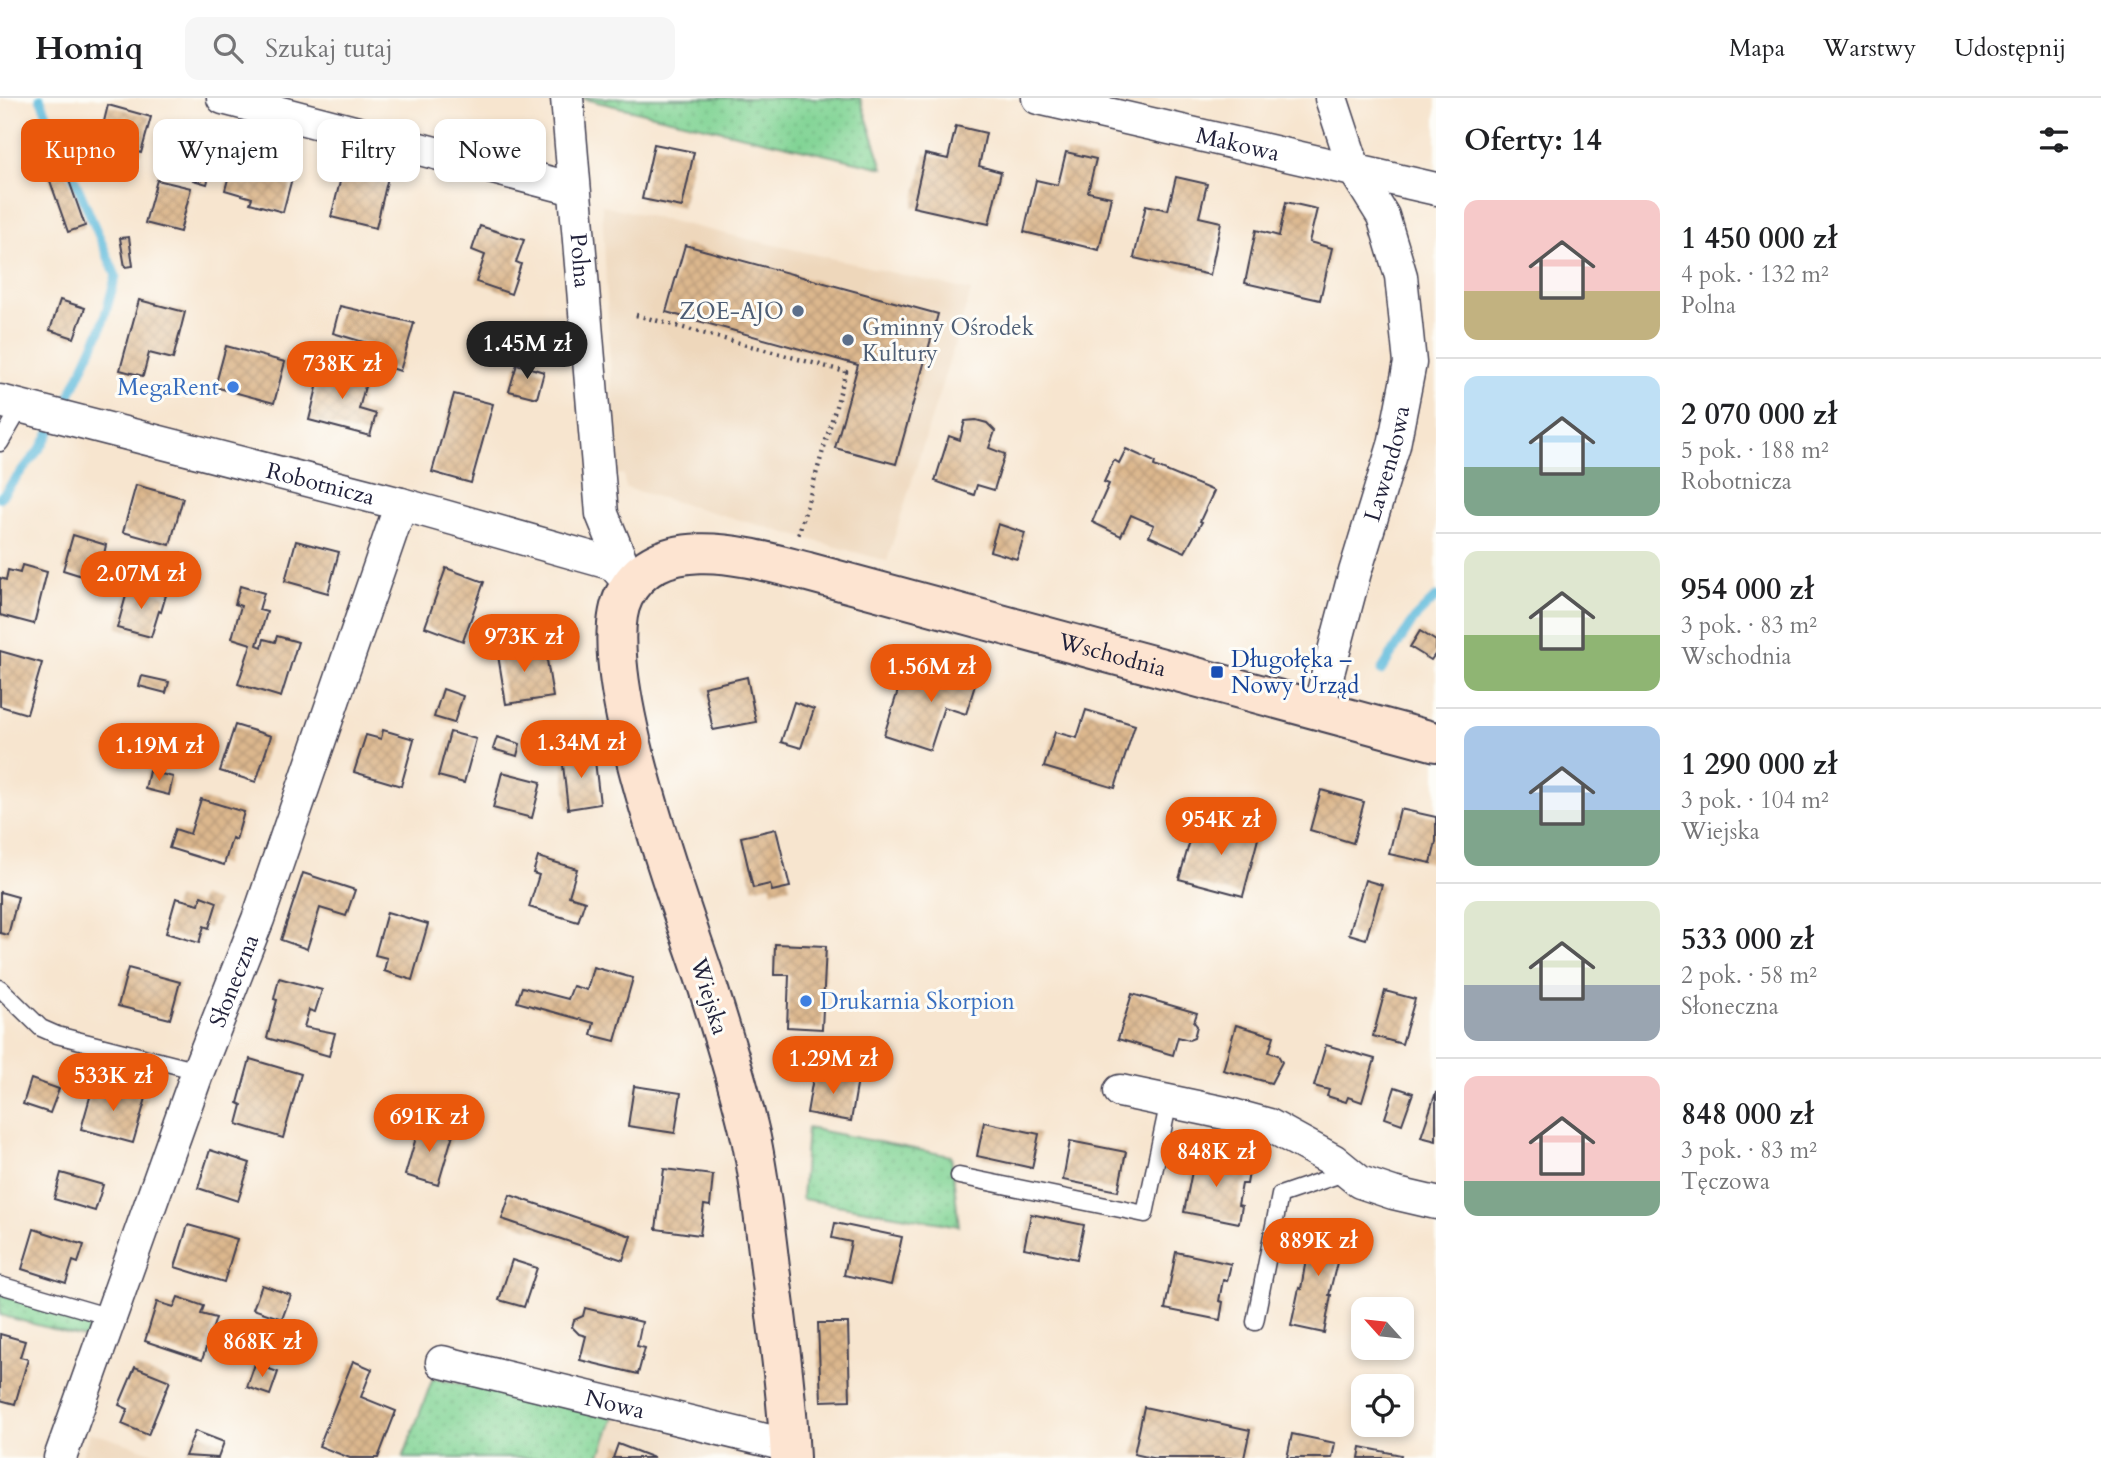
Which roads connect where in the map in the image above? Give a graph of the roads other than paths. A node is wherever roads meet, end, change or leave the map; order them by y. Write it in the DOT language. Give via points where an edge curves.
graph roads {
  1 [pos="223,98"];
  2 [pos="567,98"];
  3 [pos="1038,98"];
  4 [pos="1331,98"];
  5 [pos="1355,171"];
  6 [pos="574,189"];
  7 [pos="1436,189"];
  8 [pos="19,407"];
  9 [pos="0,443"];
  10 [pos="401,503"];
  11 [pos="631,585"];
  12 [pos="1318,711"];
  13 [pos="1436,742"];
  14 [pos="0,988"];
  15 [pos="198,1071"];
  16 [pos="1120,1091"];
  17 [pos="1169,1101"];
  18 [pos="1348,1172"];
  19 [pos="959,1176"];
  20 [pos="1436,1203"];
  21 [pos="0,1285"];
  22 [pos="110,1317"];
  23 [pos="1255,1322"];
  24 [pos="442,1362"];
  25 [pos="790,1452"];
  26 [pos="60,1458"];
  1 -- 6 [label="street"];
  2 -- 6 [label="street, Polna"];
  3 -- 5 [label="street, Makowa"];
  4 -- 5 [label="street, Lawendowa"];
  5 -- 7 [label="street, Makowa"];
  5 -- 12 [label="street, Lawendowa" via="1383,216 1401,276 1410,363 1394,445"];
  6 -- 11 [label="street, Polna" via="602,514"];
  8 -- 9 [label="lane"];
  8 -- 10 [label="street, Robotnicza"];
  10 -- 11 [label="street, Robotnicza" via="613,564"];
  10 -- 15 [label="street, Słoneczna" via="258,919"];
  11 -- 12 [label="street, Wschodnia" via="671,558 699,553 736,556"];
  11 -- 25 [label="street, Wiejska" via="616,617 621,687 640,775 751,1138"];
  12 -- 13 [label="street, Wschodnia"];
  14 -- 15 [label="lane" via="41,1028"];
  15 -- 22 [label="street, Słoneczna"];
  16 -- 17 [label="street"];
  17 -- 18 [label="street" via="1269,1125"];
  17 -- 19 [label="lane" via="1145,1214"];
  18 -- 20 [label="street" via="1371,1186"];
  18 -- 23 [label="lane" via="1280,1195"];
  21 -- 22 [label="lane"];
  22 -- 26 [label="street, Słoneczna"];
  24 -- 25 [label="street, Nowa"];
}
